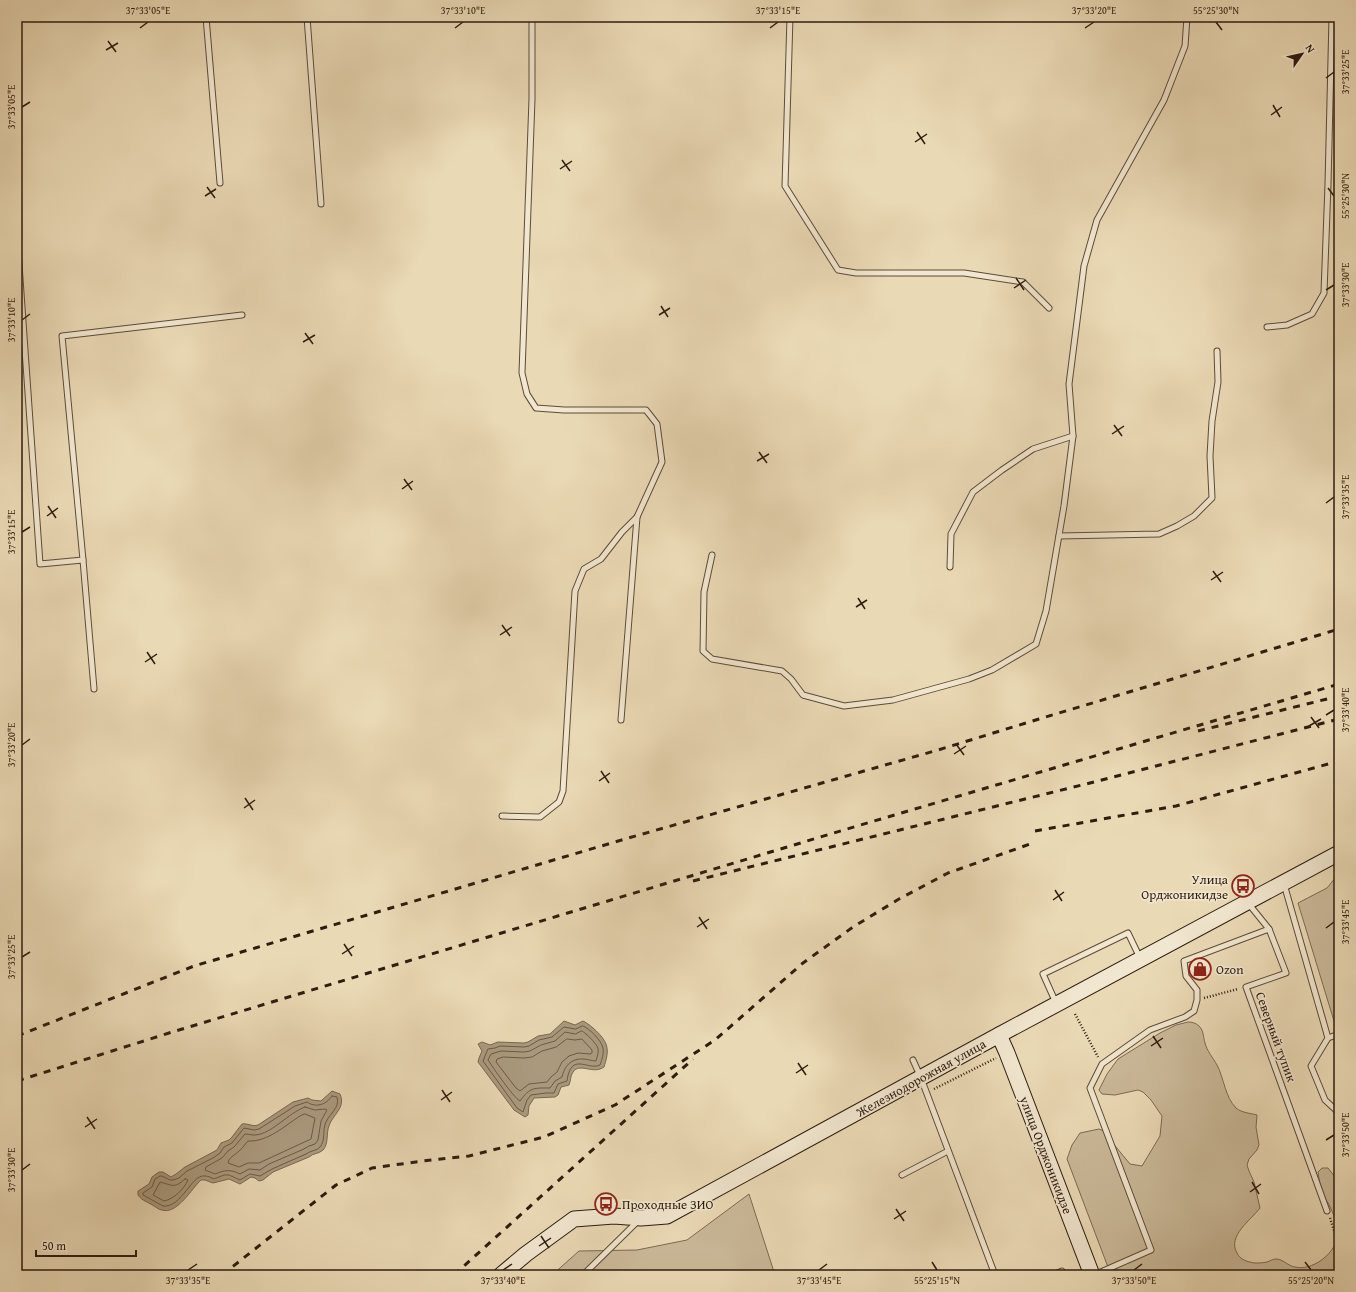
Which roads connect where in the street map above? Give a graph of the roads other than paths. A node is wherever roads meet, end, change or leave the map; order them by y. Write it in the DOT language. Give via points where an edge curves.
graph roads {
  1 [pos="206,17"];
  2 [pos="307,17"];
  3 [pos="532,17"];
  4 [pos="790,17"];
  5 [pos="1186,17"];
  6 [pos="1332,17"];
  7 [pos="220,183"];
  8 [pos="320,204"];
  9 [pos="17,236"];
  10 [pos="1049,308"];
  11 [pos="242,315"];
  12 [pos="1267,327"];
  13 [pos="1218,351"];
  14 [pos="1074,436"];
  15 [pos="637,517"];
  16 [pos="1059,536"];
  17 [pos="712,555"];
  18 [pos="83,560"];
  19 [pos="950,567"];
  20 [pos="94,689"];
  21 [pos="621,720"];
  22 [pos="502,816"];
  23 [pos="1339,854"];
  24 [pos="1283,883"];
  25 [pos="1247,902"];
  26 [pos="1269,929"];
  27 [pos="1141,959"];
  28 [pos="1057,1004"];
  29 [pos="1339,1034"];
  30 [pos="998,1035"];
  31 [pos="1328,1038"];
  32 [pos="913,1060"];
  33 [pos="921,1078"];
  34 [pos="1339,1112"];
  35 [pos="948,1151"];
  36 [pos="902,1174"];
  37 [pos="1327,1211"];
  38 [pos="641,1218"];
  39 [pos="501,1275"];
  40 [pos="583,1275"];
  41 [pos="995,1275"];
  42 [pos="1053,1275"];
  43 [pos="1064,1275"];
  44 [pos="1093,1275"];
  1 -- 7 [label="lane"];
  2 -- 8 [label="lane"];
  3 -- 15 [label="lane" via="532,99 522,374 527,394 536,408 646,410 657,424 662,462"];
  4 -- 10 [label="lane" via="786,186 838,270 856,273 964,273 1023,282"];
  5 -- 14 [label="lane" via="1185,46 1164,100 1097,220 1084,266 1069,384"];
  6 -- 12 [label="lane" via="1324,293 1312,314 1287,325"];
  9 -- 18 [label="lane" via="40,564"];
  11 -- 18 [label="lane" via="62,336"];
  13 -- 16 [label="lane" via="1218,382 1210,456 1212,498 1194,516 1159,534"];
  14 -- 16 [label="lane"];
  14 -- 19 [label="lane" via="1033,449 973,492 951,534"];
  15 -- 21 [label="lane"];
  15 -- 22 [label="lane" via="601,559 584,569 575,591 563,791 559,802 540,817"];
  16 -- 17 [label="lane" via="1046,611 1036,644 992,670 969,679 893,700 844,706 803,695 792,678 782,671 712,659 703,651 704,592"];
  18 -- 20 [label="lane"];
  23 -- 24 [label="street, Железнодорожная улица"];
  24 -- 25 [label="street, Железнодорожная улица"];
  24 -- 31 [label="lane"];
  25 -- 26 [label="lane, Северный тупик"];
  25 -- 27 [label="street, Железнодорожная улица"];
  26 -- 37 [label="lane, Северный тупик" via="1286,973 1246,987"];
  26 -- 44 [label="lane" via="1184,961 1186,976 1197,990 1194,1011 1150,1030 1102,1064 1090,1088 1151,1250"];
  27 -- 28 [label="street, Железнодорожная улица"];
  27 -- 28 [label="lane" via="1128,933 1043,974"];
  28 -- 30 [label="street, Железнодорожная улица"];
  29 -- 31 [label="lane"];
  30 -- 33 [label="street, Железнодорожная улица"];
  30 -- 44 [label="street, улица Орджоникидзе"];
  31 -- 34 [label="lane" via="1311,1066 1325,1100"];
  32 -- 33 [label="lane"];
  33 -- 35 [label="lane"];
  33 -- 38 [label="street, Железнодорожная улица" via="667,1216"];
  35 -- 36 [label="lane"];
  35 -- 41 [label="lane"];
  38 -- 39 [label="street, Железнодорожная улица" via="614,1216 574,1219"];
  38 -- 40 [label="lane"];
  42 -- 43 [label="lane" via="1062,1271"];
}
